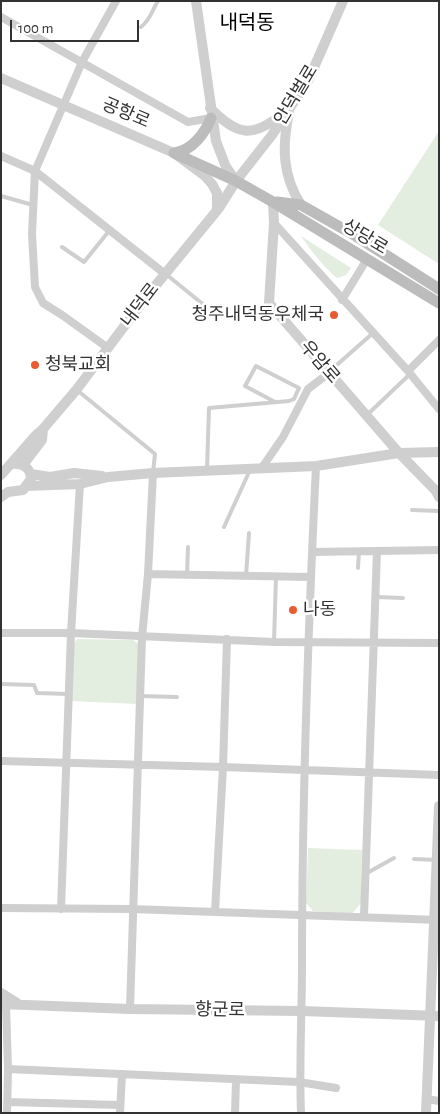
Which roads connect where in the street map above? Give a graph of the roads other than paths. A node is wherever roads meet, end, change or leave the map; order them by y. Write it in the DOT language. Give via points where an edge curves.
graph roads {
  1 [pos="116,1"];
  2 [pos="158,1"];
  3 [pos="196,1"];
  4 [pos="343,1"];
  5 [pos="1,17"];
  6 [pos="141,28"];
  7 [pos="82,62"];
  8 [pos="1,78"];
  9 [pos="64,105"];
  10 [pos="291,107"];
  11 [pos="211,113"];
  12 [pos="174,153"];
  13 [pos="1,156"];
  14 [pos="34,171"];
  15 [pos="236,181"];
  16 [pos="1,196"];
  17 [pos="273,202"];
  18 [pos="33,205"];
  19 [pos="301,206"];
  20 [pos="217,210"];
  21 [pos="274,223"];
  22 [pos="109,231"];
  23 [pos="62,247"];
  24 [pos="367,259"];
  25 [pos="165,274"];
  26 [pos="439,288"];
  27 [pos="342,300"];
  28 [pos="439,303"];
  29 [pos="215,314"];
  30 [pos="373,333"];
  31 [pos="439,340"];
  32 [pos="108,348"];
  33 [pos="409,372"];
  34 [pos="329,373"];
  35 [pos="76,389"];
  36 [pos="275,402"];
  37 [pos="439,409"];
  38 [pos="366,416"];
  39 [pos="439,452"];
  40 [pos="399,453"];
  41 [pos="18,464"];
  42 [pos="316,466"];
  43 [pos="207,469"];
  44 [pos="256,469"];
  45 [pos="153,473"];
  46 [pos="31,474"];
  47 [pos="1,475"];
  48 [pos="108,477"];
  49 [pos="80,484"];
  50 [pos="27,486"];
  51 [pos="439,496"];
  52 [pos="1,497"];
  53 [pos="412,510"];
  54 [pos="439,511"];
  55 [pos="224,527"];
  56 [pos="249,532"];
  57 [pos="188,548"];
  58 [pos="439,550"];
  59 [pos="377,551"];
  60 [pos="312,552"];
  61 [pos="359,552"];
  62 [pos="358,568"];
  63 [pos="148,574"];
  64 [pos="187,574"];
  65 [pos="246,576"];
  66 [pos="276,577"];
  67 [pos="310,577"];
  68 [pos="376,597"];
  69 [pos="403,598"];
  70 [pos="1,633"];
  71 [pos="71,633"];
  72 [pos="142,637"];
  73 [pos="227,639"];
  74 [pos="274,642"];
  75 [pos="307,642"];
  76 [pos="374,643"];
  77 [pos="439,643"];
  78 [pos="1,684"];
  79 [pos="68,694"];
  80 [pos="139,696"];
  81 [pos="177,697"];
  82 [pos="1,762"];
  83 [pos="66,763"];
  84 [pos="136,766"];
  85 [pos="223,767"];
  86 [pos="305,770"];
  87 [pos="371,772"];
  88 [pos="439,775"];
  89 [pos="439,806"];
  90 [pos="394,858"];
  91 [pos="414,859"];
  92 [pos="438,860"];
  93 [pos="367,873"];
  94 [pos="1,908"];
  95 [pos="61,909"];
  96 [pos="132,909"];
  97 [pos="215,912"];
  98 [pos="302,915"];
  99 [pos="364,916"];
  100 [pos="437,920"];
  101 [pos="1,994"];
  102 [pos="4,1004"];
  103 [pos="18,1004"];
  104 [pos="130,1009"];
  105 [pos="302,1011"];
  106 [pos="434,1016"];
  107 [pos="8,1069"];
  108 [pos="122,1074"];
  109 [pos="236,1080"];
  110 [pos="300,1082"];
  111 [pos="336,1088"];
  112 [pos="427,1099"];
  113 [pos="439,1101"];
  114 [pos="7,1102"];
  115 [pos="120,1109"];
  116 [pos="7,1113"];
  117 [pos="235,1113"];
  118 [pos="301,1113"];
  119 [pos="426,1113"];
  1 -- 7 [label="street"];
  2 -- 6 [label="lane"];
  3 -- 11 [label="street"];
  4 -- 10 [label="street, 안덕벌로" via="309,79"];
  5 -- 7 [label="street"];
  7 -- 9 [label="street"];
  7 -- 11 [label="street" via="188,122"];
  8 -- 9 [label="street, 공항로"];
  9 -- 12 [label="street, 공항로"];
  9 -- 14 [label="street"];
  10 -- 11 [label="street" via="262,129 249,131 231,127"];
  10 -- 15 [label="street, 안덕벌로"];
  10 -- 19 [label="street" via="284,157 288,178"];
  11 -- 12 [label="main road" via="191,146"];
  11 -- 15 [label="street" via="219,150"];
  12 -- 15 [label="main road, 공항로"];
  12 -- 20 [label="street" via="212,184 217,193"];
  13 -- 14 [label="street"];
  14 -- 18 [label="street"];
  14 -- 22 [label="street"];
  15 -- 17 [label="main road, 상당로"];
  15 -- 20 [label="street, 내덕로"];
  16 -- 18 [label="lane"];
  17 -- 19 [label="main road, 상당로"];
  17 -- 21 [label="street, 우암로"];
  17 -- 24 [label="main road, 상당로"];
  18 -- 32 [label="street" via="35,287 43,303"];
  19 -- 26 [label="main road, 상당로"];
  20 -- 25 [label="street, 내덕로"];
  21 -- 27 [label="street"];
  21 -- 34 [label="street, 우암로" via="269,303"];
  22 -- 23 [label="lane" via="84,262"];
  22 -- 25 [label="street"];
  24 -- 27 [label="street"];
  24 -- 28 [label="main road, 상당로"];
  25 -- 29 [label="lane"];
  25 -- 32 [label="street, 내덕로"];
  27 -- 30 [label="street"];
  30 -- 33 [label="street"];
  30 -- 34 [label="lane"];
  31 -- 33 [label="street"];
  32 -- 35 [label="street, 내덕로"];
  33 -- 37 [label="street"];
  33 -- 38 [label="lane"];
  34 -- 38 [label="street, 우암로"];
  34 -- 44 [label="street" via="308,388 283,437"];
  35 -- 41 [label="street, 내덕로" via="36,434"];
  35 -- 45 [label="lane" via="155,454"];
  36 -- 36 [label="lane" via="294,399 299,388 256,366 245,386"];
  36 -- 43 [label="lane" via="209,408"];
  38 -- 40 [label="street, 우암로"];
  39 -- 40 [label="street"];
  40 -- 42 [label="street"];
  40 -- 51 [label="street, 우암로"];
  41 -- 46 [label="street" via="28,468"];
  41 -- 47 [label="street, 내덕로"];
  42 -- 44 [label="street"];
  42 -- 60 [label="street"];
  43 -- 44 [label="street"];
  43 -- 45 [label="street"];
  44 -- 55 [label="lane"];
  45 -- 48 [label="street"];
  45 -- 63 [label="street"];
  46 -- 48 [label="street" via="50,477 74,473"];
  46 -- 50 [label="street"];
  48 -- 49 [label="street"];
  49 -- 50 [label="street"];
  49 -- 71 [label="street"];
  50 -- 52 [label="street"];
  53 -- 54 [label="lane"];
  56 -- 65 [label="lane"];
  57 -- 64 [label="lane"];
  58 -- 59 [label="street"];
  59 -- 61 [label="street"];
  59 -- 68 [label="street"];
  60 -- 61 [label="street"];
  60 -- 67 [label="street"];
  61 -- 62 [label="lane"];
  63 -- 64 [label="street"];
  63 -- 72 [label="street"];
  64 -- 65 [label="street"];
  65 -- 66 [label="street"];
  66 -- 67 [label="street"];
  66 -- 74 [label="lane"];
  67 -- 75 [label="street"];
  68 -- 69 [label="lane"];
  68 -- 76 [label="street"];
  70 -- 71 [label="street"];
  71 -- 72 [label="street"];
  71 -- 79 [label="street"];
  72 -- 73 [label="street"];
  72 -- 80 [label="street"];
  73 -- 74 [label="street"];
  73 -- 85 [label="street"];
  74 -- 75 [label="street"];
  75 -- 76 [label="street"];
  75 -- 86 [label="street"];
  76 -- 77 [label="street"];
  76 -- 87 [label="street"];
  78 -- 79 [label="lane" via="34,685 37,693"];
  79 -- 83 [label="street"];
  80 -- 81 [label="lane"];
  80 -- 84 [label="street"];
  82 -- 83 [label="street"];
  83 -- 84 [label="street"];
  83 -- 95 [label="street"];
  84 -- 85 [label="street"];
  84 -- 96 [label="street"];
  85 -- 86 [label="street"];
  85 -- 97 [label="street"];
  86 -- 87 [label="street"];
  86 -- 98 [label="street"];
  87 -- 88 [label="street"];
  87 -- 93 [label="street"];
  89 -- 92 [label="street"];
  90 -- 93 [label="lane"];
  91 -- 92 [label="lane"];
  92 -- 100 [label="street"];
  93 -- 99 [label="street"];
  94 -- 95 [label="street"];
  95 -- 96 [label="street"];
  96 -- 97 [label="street"];
  96 -- 104 [label="street"];
  97 -- 98 [label="street"];
  98 -- 99 [label="street"];
  98 -- 105 [label="street"];
  99 -- 100 [label="street"];
  100 -- 106 [label="street"];
  101 -- 103 [label="street"];
  102 -- 103 [label="street, 향군로"];
  102 -- 107 [label="street"];
  103 -- 104 [label="street, 향군로"];
  104 -- 105 [label="street, 향군로"];
  105 -- 106 [label="street, 향군로"];
  105 -- 110 [label="street"];
  106 -- 112 [label="street"];
  107 -- 108 [label="street"];
  107 -- 114 [label="street"];
  108 -- 109 [label="street"];
  108 -- 115 [label="street"];
  109 -- 110 [label="street"];
  109 -- 117 [label="street"];
  110 -- 111 [label="street"];
  110 -- 118 [label="street"];
  112 -- 113 [label="street"];
  112 -- 119 [label="street"];
  114 -- 115 [label="street"];
  114 -- 116 [label="street"];
}
